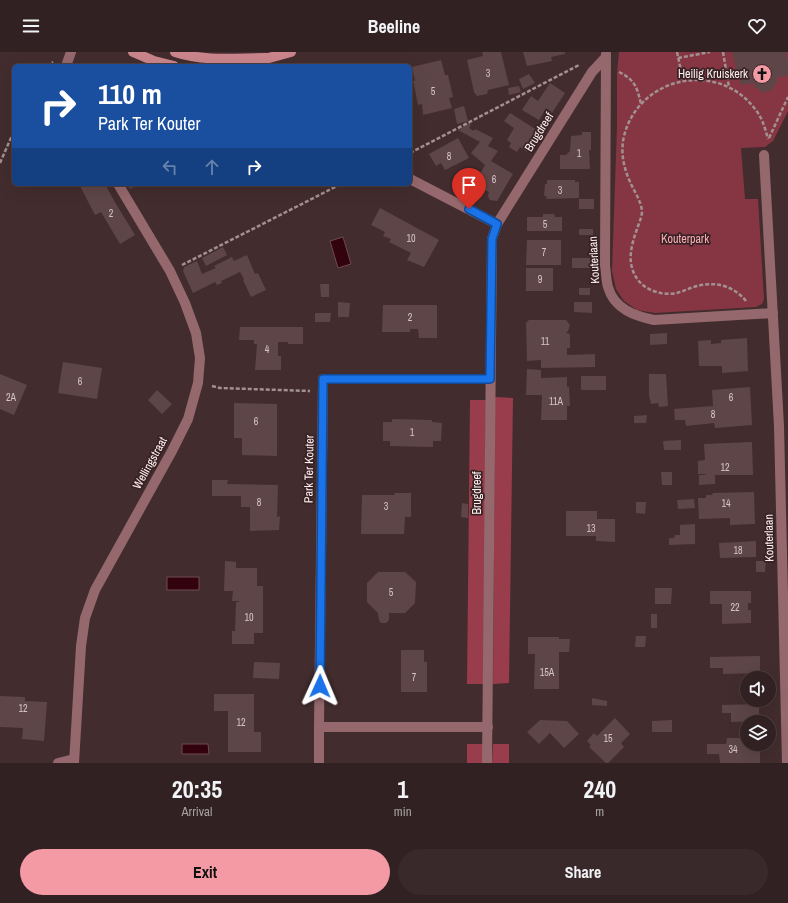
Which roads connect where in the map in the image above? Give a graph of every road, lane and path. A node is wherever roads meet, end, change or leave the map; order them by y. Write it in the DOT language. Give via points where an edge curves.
graph roads {
  1 [pos="71,52"];
  2 [pos="133,52"];
  3 [pos="175,52"];
  4 [pos="291,52"];
  5 [pos="677,52"];
  6 [pos="710,52"];
  7 [pos="723,52"];
  8 [pos="606,54"];
  9 [pos="678,58"];
  10 [pos="267,62"];
  11 [pos="67,64"];
  12 [pos="166,64"];
  13 [pos="253,64"];
  14 [pos="606,69"];
  15 [pos="683,80"];
  16 [pos="729,87"];
  17 [pos="788,97"];
  18 [pos="642,104"];
  19 [pos="12,136"];
  20 [pos="768,139"];
  21 [pos="412,153"];
  22 [pos="764,155"];
  23 [pos="0,163"];
  24 [pos="412,180"];
  25 [pos="119,186"];
  26 [pos="337,186"];
  27 [pos="497,224"];
  28 [pos="170,271"];
  29 [pos="773,313"];
  30 [pos="752,314"];
  31 [pos="490,379"];
  32 [pos="198,383"];
  33 [pos="323,391"];
  34 [pos="784,426"];
  35 [pos="319,727"];
  36 [pos="488,727"];
  37 [pos="74,761"];
  38 [pos="58,763"];
  39 [pos="319,763"];
  40 [pos="487,763"];
  41 [pos="787,763"];
  1 -- 11 [label="street"];
  2 -- 12 [label="main road"];
  3 -- 10 [label="main road" via="210,59"];
  4 -- 10 [label="main road"];
  5 -- 9 [label="path"];
  6 -- 9 [label="path"];
  7 -- 16 [label="path"];
  8 -- 14 [label="street, Kouterlaan"];
  8 -- 21 [label="path" via="592,58"];
  8 -- 27 [label="street, Brugdreef" via="592,72"];
  9 -- 15 [label="path"];
  10 -- 13 [label="main road"];
  14 -- 18 [label="path" via="629,77 636,86"];
  14 -- 30 [label="street, Kouterlaan" via="605,265 608,288 615,301 637,317 654,320"];
  15 -- 16 [label="path" via="709,81"];
  15 -- 18 [label="path" via="665,86"];
  16 -- 20 [label="path" via="755,108 764,123"];
  17 -- 20 [label="path"];
  18 -- 30 [label="path" via="632,117 624,136 622,154 625,169 642,211 632,246 632,270 639,281 661,293 676,293 710,284 723,285 736,291 745,300"];
  19 -- 23 [label="path"];
  20 -- 22 [label="path"];
  22 -- 29 [label="street, Kouterlaan"];
  24 -- 27 [label="street"];
  25 -- 28 [label="street, Wellingstraat"];
  26 -- 28 [label="path"];
  27 -- 31 [label="street, Brugdreef" via="492,239"];
  28 -- 32 [label="street, Wellingstraat" via="196,333 200,358"];
  29 -- 30 [label="street, Kouterlaan"];
  29 -- 34 [label="street, Kouterlaan"];
  31 -- 33 [label="street" via="323,379"];
  31 -- 36 [label="street, Brugdreef"];
  32 -- 33 [label="path" via="220,388"];
  32 -- 37 [label="street, Wellingstraat" via="188,419 95,590 88,611 81,646"];
  33 -- 35 [label="street, Park Ter Kouter"];
  34 -- 41 [label="street, Kouterlaan"];
  35 -- 36 [label="street"];
  35 -- 39 [label="street, Park Ter Kouter"];
  36 -- 40 [label="street, Brugdreef"];
  37 -- 38 [label="street"];
}
